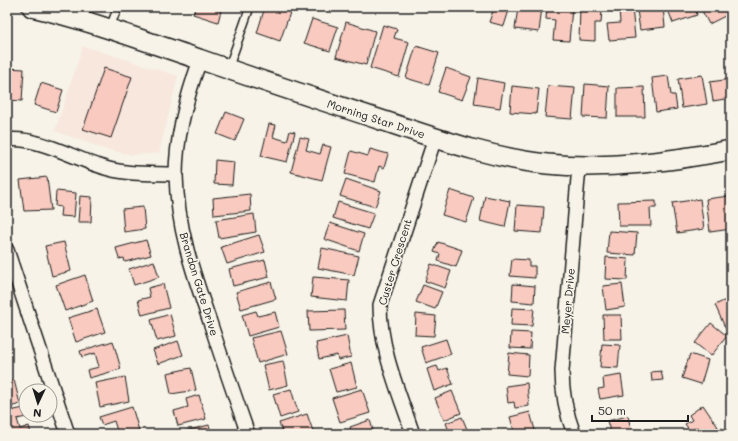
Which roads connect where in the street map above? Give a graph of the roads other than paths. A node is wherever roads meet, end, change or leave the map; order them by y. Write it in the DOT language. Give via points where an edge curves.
graph roads {
  1 [pos="32,7"];
  2 [pos="118,7"];
  3 [pos="250,7"];
  4 [pos="110,29"];
  5 [pos="200,60"];
  6 [pos="228,69"];
  7 [pos="435,138"];
  8 [pos="7,140"];
  9 [pos="731,150"];
  10 [pos="579,166"];
  11 [pos="176,174"];
  12 [pos="7,250"];
  13 [pos="68,434"];
  14 [pos="248,434"];
  15 [pos="413,434"];
  16 [pos="574,434"];
  1 -- 4 [label="street, Morning Star Drive"];
  2 -- 4 [label="lane"];
  3 -- 6 [label="lane"];
  4 -- 5 [label="street, Morning Star Drive"];
  5 -- 6 [label="street, Morning Star Drive"];
  5 -- 11 [label="street, Brandon Gate Drive" via="182,123"];
  6 -- 7 [label="street, Morning Star Drive"];
  7 -- 10 [label="street, Morning Star Drive" via="545,164"];
  7 -- 15 [label="street, Custer Crescent" via="380,305 380,327 384,348"];
  8 -- 11 [label="street" via="24,139 110,169"];
  9 -- 10 [label="street, Morning Star Drive" via="644,164"];
  10 -- 16 [label="street, Meyer Drive" via="562,371 562,393"];
  11 -- 14 [label="street, Brandon Gate Drive" via="180,220 188,258"];
  12 -- 13 [label="street"];
}
